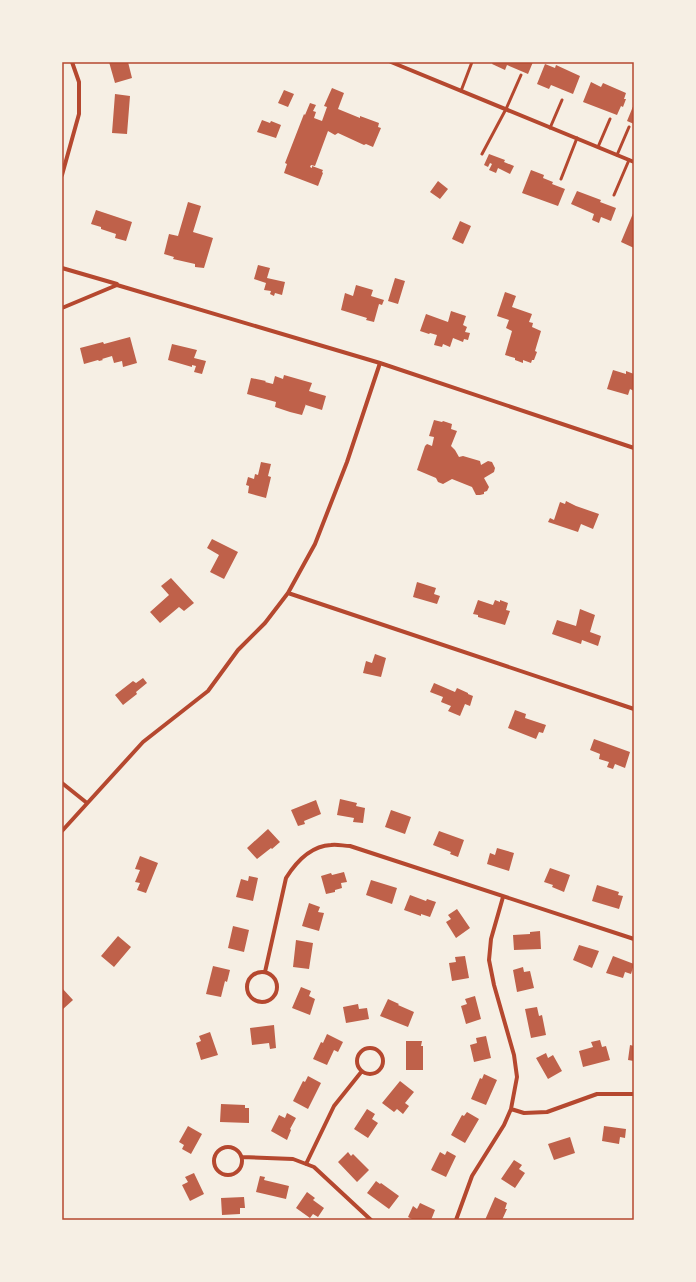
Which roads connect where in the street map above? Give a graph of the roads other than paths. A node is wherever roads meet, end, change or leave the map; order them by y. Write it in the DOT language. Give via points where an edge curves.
graph roads {
  1 [pos="72,62"];
  2 [pos="391,62"];
  3 [pos="472,62"];
  4 [pos="521,75"];
  5 [pos="461,92"];
  6 [pos="562,100"];
  7 [pos="506,110"];
  8 [pos="610,119"];
  9 [pos="629,127"];
  10 [pos="550,128"];
  11 [pos="577,138"];
  12 [pos="598,147"];
  13 [pos="482,154"];
  14 [pos="618,155"];
  15 [pos="629,160"];
  16 [pos="634,162"];
  17 [pos="62,175"];
  18 [pos="561,180"];
  19 [pos="614,195"];
  20 [pos="62,268"];
  21 [pos="117,285"];
  22 [pos="62,308"];
  23 [pos="380,363"];
  24 [pos="634,448"];
  25 [pos="288,593"];
  26 [pos="634,709"];
  27 [pos="62,782"];
  28 [pos="87,803"];
  29 [pos="62,831"];
  30 [pos="503,897"];
  31 [pos="634,939"];
  32 [pos="265,972"];
  33 [pos="362,1071"];
  34 [pos="634,1094"];
  35 [pos="511,1109"];
  36 [pos="242,1157"];
  37 [pos="306,1164"];
  38 [pos="371,1220"];
  39 [pos="456,1220"];
  1 -- 17 [label="street" via="79,82 79,114"];
  2 -- 5 [label="street"];
  3 -- 5 [label="lane"];
  4 -- 7 [label="lane"];
  5 -- 7 [label="street"];
  6 -- 10 [label="lane"];
  7 -- 10 [label="street"];
  7 -- 13 [label="lane"];
  8 -- 12 [label="lane"];
  9 -- 14 [label="lane"];
  10 -- 11 [label="street"];
  11 -- 12 [label="street"];
  11 -- 18 [label="lane"];
  12 -- 14 [label="street"];
  14 -- 15 [label="street"];
  15 -- 16 [label="street"];
  15 -- 19 [label="lane"];
  20 -- 21 [label="street"];
  21 -- 22 [label="street"];
  21 -- 23 [label="street"];
  23 -- 24 [label="street"];
  23 -- 25 [label="street" via="316,544"];
  25 -- 26 [label="street"];
  25 -- 28 [label="street" via="265,623 238,650 208,691 143,742"];
  27 -- 28 [label="street"];
  28 -- 29 [label="street"];
  30 -- 31 [label="street"];
  30 -- 32 [label="street" via="350,846 330,844 310,851 294,865 286,878"];
  30 -- 35 [label="street" via="491,939 489,960 514,1055 517,1077"];
  32 -- 32 [label="street" via="273,977 277,990 272,998 258,1002 248,992 248,982 255,974"];
  33 -- 33 [label="street" via="374,1074 381,1068 383,1060 379,1052 372,1048 360,1053 357,1060"];
  33 -- 37 [label="street" via="334,1106"];
  34 -- 35 [label="street" via="598,1094 547,1112 524,1113"];
  35 -- 39 [label="street" via="472,1176"];
  36 -- 36 [label="street" via="237,1149 227,1146 218,1150 214,1164 219,1172 232,1175 242,1166"];
  36 -- 37 [label="street" via="292,1159"];
  37 -- 38 [label="street" via="314,1167"];
}
